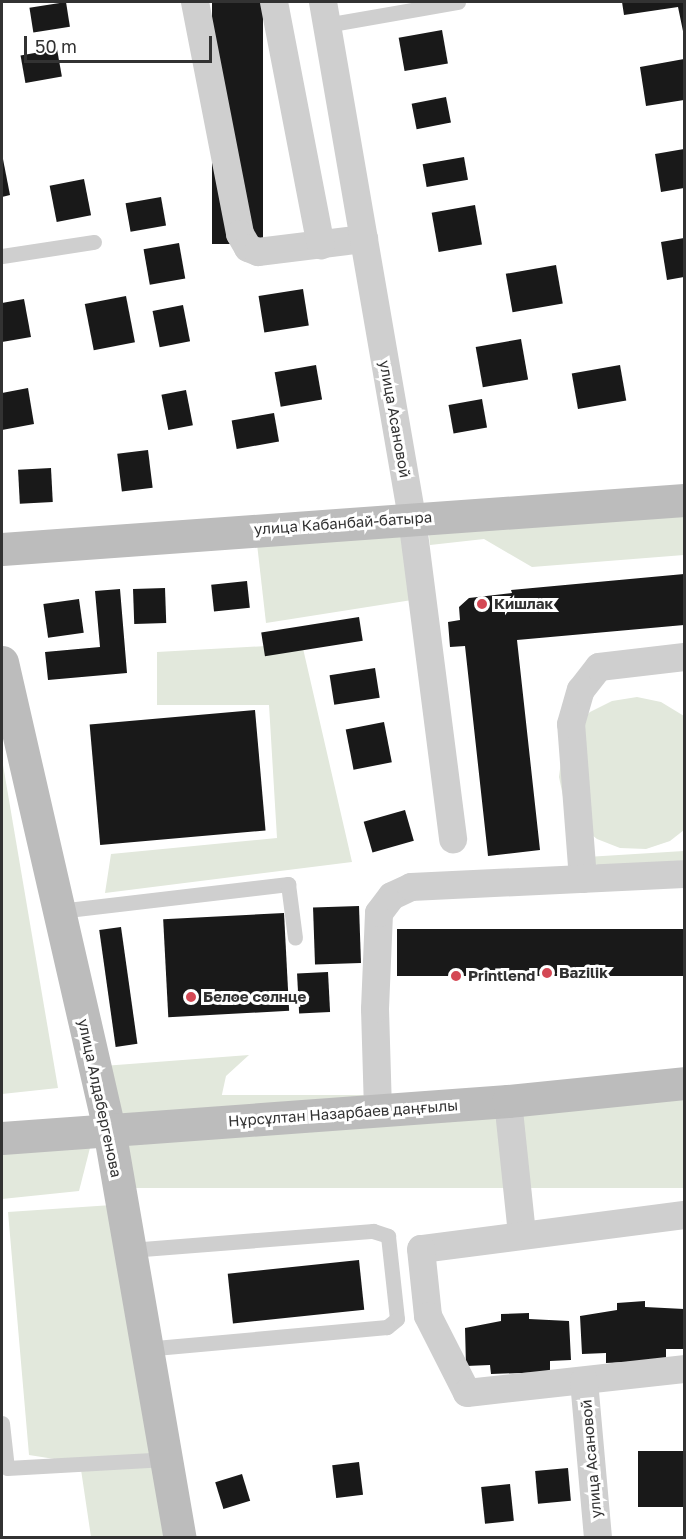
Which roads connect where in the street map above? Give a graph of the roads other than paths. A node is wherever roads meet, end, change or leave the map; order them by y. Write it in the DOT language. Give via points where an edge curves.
graph roads {
  1 [pos="195,2"];
  2 [pos="274,2"];
  3 [pos="458,2"];
  4 [pos="325,13"];
  5 [pos="364,239"];
  6 [pos="94,242"];
  7 [pos="321,244"];
  8 [pos="2,256"];
  9 [pos="684,500"];
  10 [pos="412,518"];
  11 [pos="2,549"];
  12 [pos="684,657"];
  13 [pos="2,662"];
  14 [pos="453,839"];
  15 [pos="684,874"];
  16 [pos="583,879"];
  17 [pos="59,911"];
  18 [pos="295,938"];
  19 [pos="684,1083"];
  20 [pos="508,1101"];
  21 [pos="378,1110"];
  22 [pos="109,1129"];
  23 [pos="2,1138"];
  24 [pos="684,1215"];
  25 [pos="522,1235"];
  26 [pos="130,1250"];
  27 [pos="147,1349"];
  28 [pos="684,1369"];
  29 [pos="584,1381"];
  30 [pos="2,1423"];
  31 [pos="166,1459"];
  32 [pos="180,1538"];
  33 [pos="598,1538"];
  1 -- 7 [label="street" via="240,234 248,248 258,252"];
  2 -- 7 [label="street"];
  3 -- 4 [label="lane"];
  4 -- 5 [label="street, улица Асановой"];
  5 -- 7 [label="street"];
  5 -- 10 [label="street, улица Асановой"];
  6 -- 8 [label="lane"];
  9 -- 10 [label="main road, улица Кабанбай-батыра"];
  10 -- 11 [label="main road, улица Кабанбай-батыра"];
  10 -- 14 [label="street, улица Асановой"];
  12 -- 16 [label="street" via="599,667 581,690 571,724"];
  13 -- 17 [label="main road, улица Алдабергенова"];
  15 -- 16 [label="street"];
  16 -- 21 [label="street" via="411,887 392,896 379,913 375,1009"];
  17 -- 18 [label="lane" via="288,884"];
  17 -- 22 [label="main road, улица Алдабергенова"];
  19 -- 20 [label="main road, Нұрсұлтан Назарбаев даңғылы"];
  20 -- 21 [label="main road, Нұрсұлтан Назарбаев даңғылы"];
  20 -- 25 [label="street"];
  21 -- 22 [label="main road, Нұрсұлтан Назарбаев даңғылы"];
  22 -- 23 [label="main road, Нұрсұлтан Назарбаев даңғылы"];
  22 -- 26 [label="main road, улица Алдабергенова"];
  24 -- 25 [label="street"];
  25 -- 29 [label="street" via="421,1249 428,1316 467,1393"];
  26 -- 27 [label="main road, улица Алдабергенова"];
  26 -- 27 [label="lane" via="373,1231 388,1236 397,1319 387,1327"];
  27 -- 31 [label="main road, улица Алдабергенова"];
  28 -- 29 [label="street"];
  29 -- 33 [label="street, улица Асановой"];
  30 -- 31 [label="lane" via="7,1468"];
  31 -- 32 [label="main road, улица Алдабергенова"];
}
